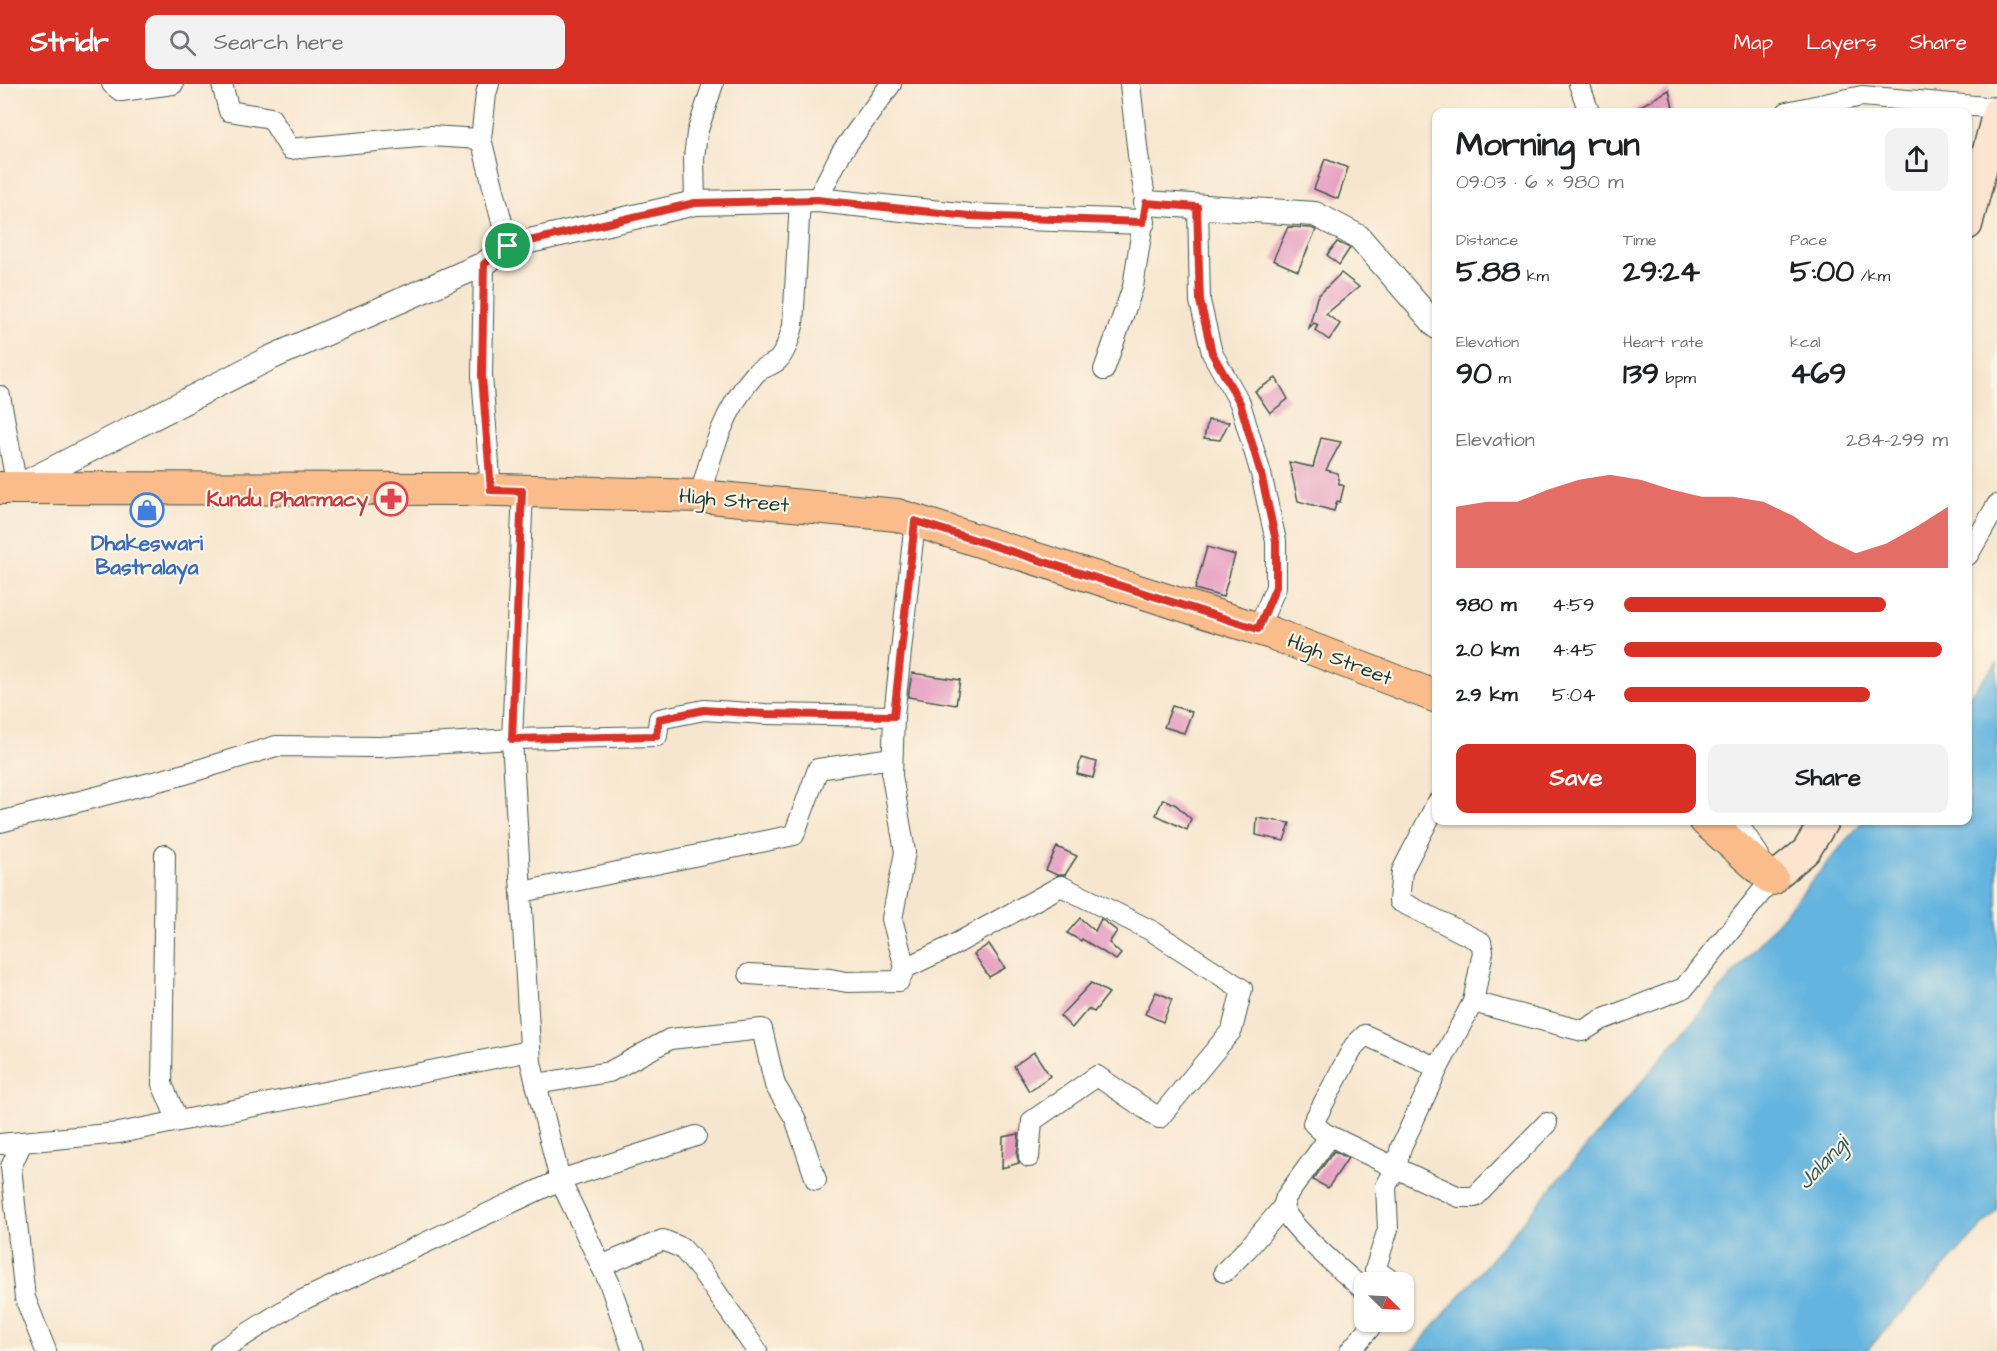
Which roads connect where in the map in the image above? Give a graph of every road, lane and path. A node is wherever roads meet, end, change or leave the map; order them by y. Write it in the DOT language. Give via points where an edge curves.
graph roads {
  1 [pos="112,84"];
  2 [pos="173,84"];
  3 [pos="222,84"];
  4 [pos="489,84"];
  5 [pos="713,84"];
  6 [pos="891,84"];
  7 [pos="1130,84"];
  8 [pos="1579,84"];
  9 [pos="1588,108"];
  10 [pos="1806,108"];
  11 [pos="1997,110"];
  12 [pos="481,140"];
  13 [pos="808,200"];
  14 [pos="695,203"];
  15 [pos="1197,207"];
  16 [pos="1972,209"];
  17 [pos="1145,213"];
  18 [pos="508,246"];
  19 [pos="484,264"];
  20 [pos="1432,321"];
  21 [pos="1104,370"];
  22 [pos="0,396"];
  23 [pos="8,487"];
  24 [pos="491,490"];
  25 [pos="522,491"];
  26 [pos="700,496"];
  27 [pos="1997,505"];
  28 [pos="915,521"];
  29 [pos="1972,548"];
  30 [pos="1258,629"];
  31 [pos="1432,695"];
  32 [pos="894,716"];
  33 [pos="512,739"];
  34 [pos="892,758"];
  35 [pos="1432,813"];
  36 [pos="0,822"];
  37 [pos="1711,825"];
  38 [pos="1736,825"];
  39 [pos="1822,825"];
  40 [pos="165,855"];
  41 [pos="1772,879"];
  42 [pos="527,891"];
  43 [pos="904,968"];
  44 [pos="749,974"];
  45 [pos="1473,1002"];
  46 [pos="531,1051"];
  47 [pos="1438,1068"];
  48 [pos="536,1084"];
  49 [pos="178,1121"];
  50 [pos="1546,1123"];
  51 [pos="696,1136"];
  52 [pos="1330,1136"];
  53 [pos="22,1142"];
  54 [pos="0,1144"];
  55 [pos="1029,1157"];
  56 [pos="1396,1168"];
  57 [pos="560,1180"];
  58 [pos="816,1180"];
  59 [pos="1283,1207"];
  60 [pos="601,1266"];
  61 [pos="1224,1272"];
  62 [pos="1378,1272"];
  63 [pos="1354,1281"];
  64 [pos="1366,1332"];
  65 [pos="46,1351"];
  66 [pos="220,1351"];
  67 [pos="633,1351"];
  68 [pos="758,1351"];
  69 [pos="1350,1351"];
  1 -- 2 [label="street" via="121,91"];
  3 -- 12 [label="street" via="229,111 270,118 290,149 430,136"];
  4 -- 12 [label="street"];
  5 -- 14 [label="street" via="697,133"];
  6 -- 13 [label="street"];
  7 -- 17 [label="street"];
  8 -- 9 [label="street"];
  10 -- 11 [label="street" via="1862,96"];
  11 -- 16 [label="main road"];
  12 -- 18 [label="street"];
  13 -- 14 [label="street"];
  13 -- 17 [label="street" via="969,216"];
  13 -- 26 [label="street" via="789,338 779,359 756,372 732,406 711,453"];
  14 -- 18 [label="street"];
  15 -- 17 [label="street"];
  15 -- 20 [label="street" via="1315,214 1359,237"];
  15 -- 30 [label="street" via="1200,301 1212,353 1240,403 1276,541 1276,587"];
  17 -- 21 [label="street" via="1132,287"];
  18 -- 19 [label="street"];
  19 -- 23 [label="street" via="270,358"];
  19 -- 24 [label="street" via="482,376"];
  22 -- 23 [label="street"];
  23 -- 24 [label="main road, High Street"];
  24 -- 25 [label="main road, High Street"];
  25 -- 26 [label="main road, High Street"];
  25 -- 33 [label="street"];
  26 -- 28 [label="main road, High Street" via="897,515"];
  27 -- 29 [label="street"];
  28 -- 30 [label="main road, High Street"];
  28 -- 32 [label="street"];
  30 -- 31 [label="main road, High Street"];
  32 -- 33 [label="street" via="704,710 659,719 657,736"];
  32 -- 34 [label="street"];
  33 -- 36 [label="street" via="380,747 276,746"];
  33 -- 46 [label="street"];
  34 -- 42 [label="street" via="818,769 794,835"];
  34 -- 43 [label="street" via="905,852 892,919"];
  35 -- 45 [label="street" via="1402,871 1399,901 1481,942 1483,952"];
  37 -- 41 [label="main road"];
  38 -- 41 [label="street"];
  39 -- 41 [label="main road" via="1806,851"];
  40 -- 49 [label="street" via="162,1084"];
  41 -- 45 [label="street" via="1684,988 1601,1020 1583,1031"];
  43 -- 44 [label="street" via="899,981 848,982"];
  43 -- 55 [label="street" via="1061,886 1152,932 1242,989 1232,1030 1159,1118 1097,1076 1032,1121"];
  45 -- 47 [label="street"];
  46 -- 48 [label="street"];
  46 -- 49 [label="street"];
  47 -- 52 [label="street" via="1365,1035 1354,1046 1313,1123"];
  47 -- 56 [label="street" via="1401,1147"];
  48 -- 57 [label="street"];
  48 -- 58 [label="street" via="609,1072 670,1040 762,1029 775,1085 795,1118"];
  49 -- 53 [label="street" via="119,1132"];
  50 -- 56 [label="street" via="1475,1197 1459,1197"];
  51 -- 57 [label="street"];
  52 -- 56 [label="street"];
  52 -- 59 [label="street" via="1286,1197"];
  53 -- 54 [label="street"];
  53 -- 65 [label="street" via="10,1167 25,1298"];
  56 -- 62 [label="street" via="1386,1186 1388,1229 1375,1270"];
  57 -- 60 [label="street"];
  57 -- 66 [label="street" via="294,1304"];
  59 -- 61 [label="street"];
  59 -- 63 [label="street" via="1287,1217"];
  60 -- 67 [label="street"];
  60 -- 68 [label="street" via="663,1240 682,1248"];
  64 -- 69 [label="street"];
}
